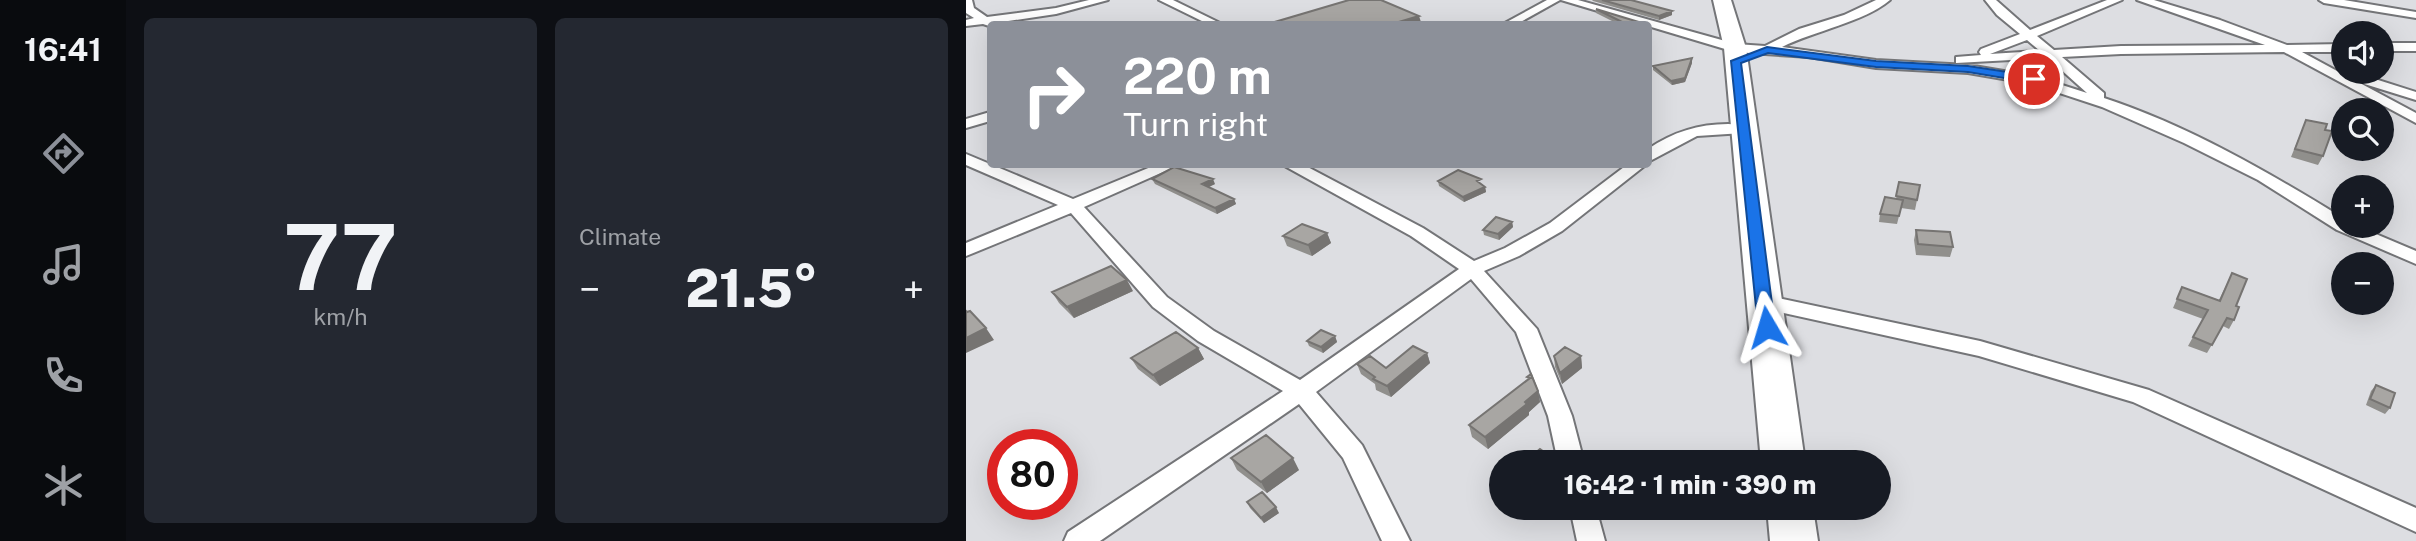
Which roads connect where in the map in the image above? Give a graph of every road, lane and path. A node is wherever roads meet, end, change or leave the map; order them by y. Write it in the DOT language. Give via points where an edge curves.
graph roads {
  1 [pos="968,0"];
  2 [pos="1103,0"];
  3 [pos="1164,0"];
  4 [pos="1555,0"];
  5 [pos="1566,0"];
  6 [pos="1723,0"];
  7 [pos="1885,0"];
  8 [pos="1990,0"];
  9 [pos="2117,0"];
  10 [pos="2142,0"];
  11 [pos="2324,0"];
  12 [pos="2416,15"];
  13 [pos="982,21"];
  14 [pos="1210,21"];
  15 [pos="1515,21"];
  16 [pos="1632,21"];
  17 [pos="987,22"];
  18 [pos="966,23"];
  19 [pos="1652,27"];
  20 [pos="2029,34"];
  21 [pos="2394,47"];
  22 [pos="2416,47"];
  23 [pos="2331,48"];
  24 [pos="1767,50"];
  25 [pos="2289,50"];
  26 [pos="2050,53"];
  27 [pos="1735,54"];
  28 [pos="1968,58"];
  29 [pos="2331,59"];
  30 [pos="2311,62"];
  31 [pos="1931,67"];
  32 [pos="2394,77"];
  33 [pos="2416,83"];
  34 [pos="2416,96"];
  35 [pos="2107,104"];
  36 [pos="987,117"];
  37 [pos="2416,119"];
  38 [pos="966,124"];
  39 [pos="1743,129"];
  40 [pos="1652,154"];
  41 [pos="966,159"];
  42 [pos="1164,168"];
  43 [pos="1296,168"];
  44 [pos="1634,168"];
  45 [pos="1074,206"];
  46 [pos="2331,219"];
  47 [pos="2370,238"];
  48 [pos="966,250"];
  49 [pos="2416,258"];
  50 [pos="1472,269"];
  51 [pos="1764,302"];
  52 [pos="1301,391"];
  53 [pos="1568,450"];
  54 [pos="1782,450"];
  55 [pos="1586,520"];
  56 [pos="1791,520"];
  57 [pos="2416,520"];
  58 [pos="1078,541"];
  59 [pos="1396,541"];
  60 [pos="1591,541"];
  61 [pos="1794,541"];
  1 -- 13 [label="street" via="969,10"];
  2 -- 13 [label="street"];
  3 -- 14 [label="street"];
  4 -- 15 [label="street"];
  5 -- 16 [label="street"];
  6 -- 27 [label="highway"];
  7 -- 24 [label="street"];
  8 -- 20 [label="street"];
  9 -- 20 [label="street"];
  10 -- 25 [label="street"];
  11 -- 12 [label="street"];
  13 -- 17 [label="street"];
  13 -- 18 [label="street"];
  19 -- 27 [label="street"];
  20 -- 26 [label="street"];
  20 -- 28 [label="street"];
  21 -- 22 [label="street"];
  23 -- 25 [label="street"];
  24 -- 27 [label="street"];
  24 -- 31 [label="street"];
  25 -- 26 [label="street"];
  25 -- 29 [label="street"];
  25 -- 30 [label="street"];
  26 -- 28 [label="street"];
  26 -- 35 [label="street"];
  27 -- 39 [label="highway"];
  28 -- 31 [label="street"];
  30 -- 34 [label="street"];
  30 -- 37 [label="street"];
  31 -- 35 [label="street" via="2009,74"];
  32 -- 33 [label="street"];
  35 -- 46 [label="street" via="2238,163"];
  36 -- 38 [label="street"];
  39 -- 40 [label="street" via="1692,130"];
  39 -- 51 [label="highway"];
  41 -- 45 [label="street"];
  42 -- 45 [label="street"];
  43 -- 50 [label="street" via="1417,233"];
  44 -- 50 [label="street" via="1556,228"];
  45 -- 48 [label="street"];
  45 -- 52 [label="street" via="1160,302 1206,336"];
  47 -- 49 [label="street"];
  50 -- 52 [label="street"];
  50 -- 53 [label="street" via="1526,329 1560,416"];
  51 -- 54 [label="highway"];
  51 -- 57 [label="street" via="1980,349 2141,396"];
  52 -- 58 [label="street"];
  52 -- 59 [label="street" via="1353,453"];
  55 -- 60 [label="street"];
  56 -- 61 [label="highway"];
}
